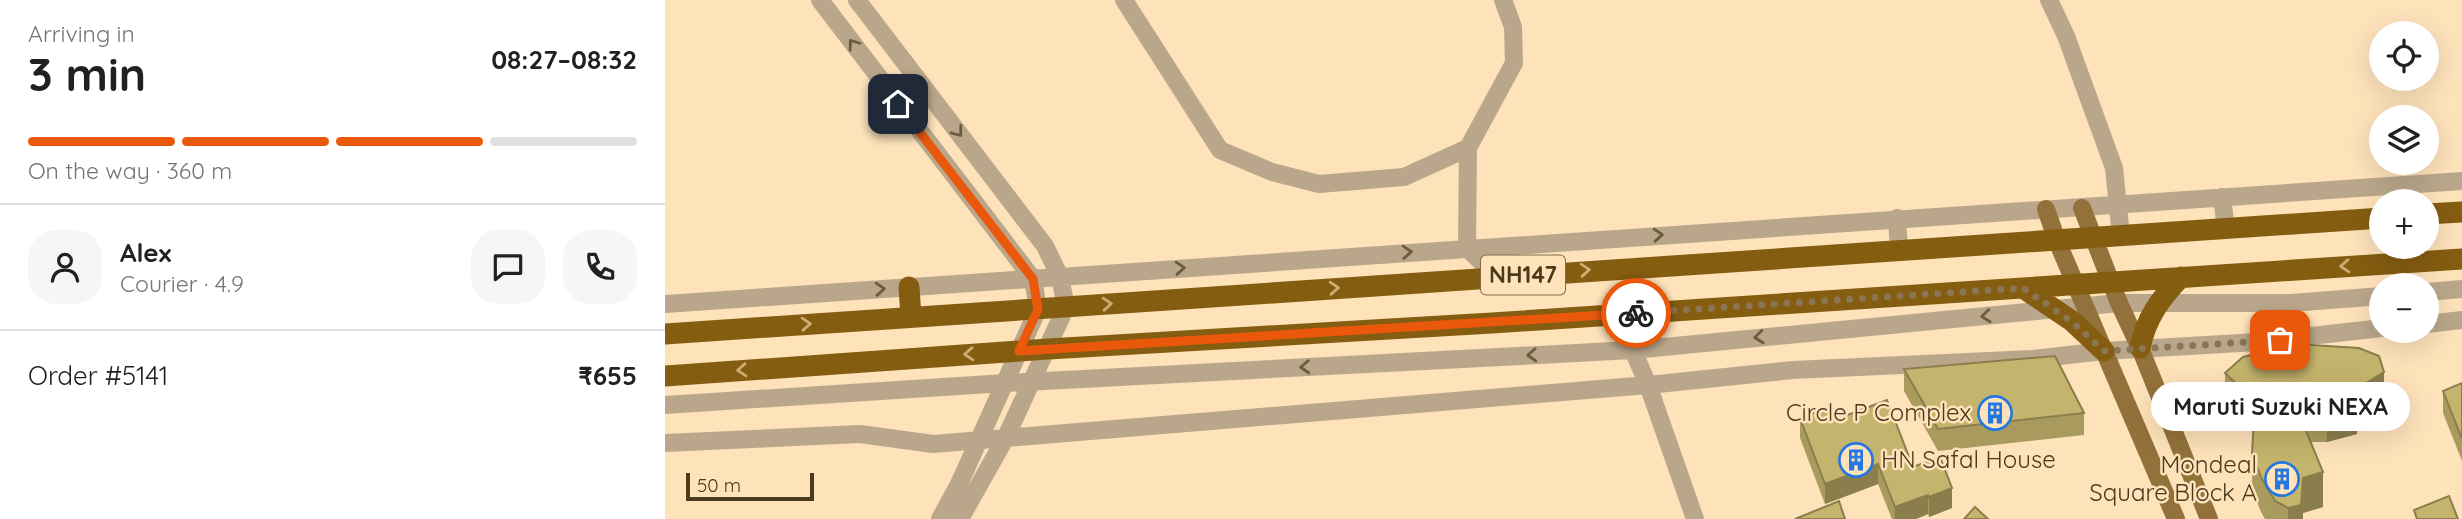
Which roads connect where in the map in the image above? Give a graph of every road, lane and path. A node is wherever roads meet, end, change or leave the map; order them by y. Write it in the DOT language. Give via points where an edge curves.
graph roads {
  1 [pos="820,0"];
  2 [pos="857,0"];
  3 [pos="1124,0"];
  4 [pos="1503,0"];
  5 [pos="2049,0"];
  6 [pos="1468,148"];
  7 [pos="2462,181"];
  8 [pos="2222,197"];
  9 [pos="2119,205"];
  10 [pos="2082,208"];
  11 [pos="2046,209"];
  12 [pos="2462,212"];
  13 [pos="2439,213"];
  14 [pos="1897,218"];
  15 [pos="2369,219"];
  16 [pos="2226,229"];
  17 [pos="2121,236"];
  18 [pos="2092,238"];
  19 [pos="2057,241"];
  20 [pos="1467,248"];
  21 [pos="1899,252"];
  22 [pos="2462,259"];
  23 [pos="1496,276"];
  24 [pos="1060,277"];
  25 [pos="2181,277"];
  26 [pos="1033,279"];
  27 [pos="2111,282"];
  28 [pos="2075,284"];
  29 [pos="909,287"];
  30 [pos="2023,288"];
  31 [pos="2462,289"];
  32 [pos="2439,291"];
  33 [pos="2369,297"];
  34 [pos="2119,303"];
  35 [pos="2158,303"];
  36 [pos="665,304"];
  37 [pos="1066,307"];
  38 [pos="2085,307"];
  39 [pos="1038,309"];
  40 [pos="2053,309"];
  41 [pos="911,317"];
  42 [pos="2462,320"];
  43 [pos="2439,323"];
  44 [pos="2369,329"];
  45 [pos="665,334"];
  46 [pos="2140,348"];
  47 [pos="1048,349"];
  48 [pos="1633,350"];
  49 [pos="1019,351"];
  50 [pos="2104,351"];
  51 [pos="665,376"];
  52 [pos="1031,382"];
  53 [pos="1005,383"];
  54 [pos="1649,385"];
  55 [pos="665,405"];
  56 [pos="1006,437"];
  57 [pos="979,440"];
  58 [pos="665,443"];
  59 [pos="940,519"];
  60 [pos="960,519"];
  61 [pos="1695,519"];
  62 [pos="2176,519"];
  63 [pos="2209,519"];
  26 -- 1 [label="street, one-way"];
  2 -- 24 [label="street, one-way" via="1045,246"];
  3 -- 6 [label="street" via="1220,150 1272,172 1319,184 1404,177"];
  4 -- 6 [label="street" via="1513,27 1514,63"];
  5 -- 9 [label="street" via="2114,169"];
  6 -- 20 [label="street"];
  7 -- 8 [label="street"];
  8 -- 9 [label="street"];
  8 -- 16 [label="street"];
  9 -- 10 [label="street"];
  9 -- 17 [label="street"];
  10 -- 11 [label="street"];
  10 -- 18 [label="main road"];
  11 -- 14 [label="street"];
  11 -- 19 [label="main road"];
  12 -- 13 [label="highway"];
  20 -- 14 [label="street, one-way"];
  14 -- 21 [label="street"];
  15 -- 16 [label="highway, NH147"];
  16 -- 17 [label="highway, NH147"];
  17 -- 18 [label="highway, NH147"];
  18 -- 19 [label="highway, NH147"];
  18 -- 27 [label="main road"];
  19 -- 21 [label="highway, NH147"];
  19 -- 28 [label="main road"];
  20 -- 23 [label="street"];
  24 -- 20 [label="street, one-way"];
  23 -- 21 [label="highway, NH147, one-way"];
  22 -- 25 [label="highway, NH147, one-way"];
  37 -- 23 [label="highway, NH147, one-way"];
  24 -- 26 [label="street"];
  24 -- 37 [label="street"];
  25 -- 27 [label="highway, NH147"];
  25 -- 35 [label="highway"];
  26 -- 29 [label="street"];
  26 -- 39 [label="street"];
  27 -- 28 [label="highway, NH147"];
  27 -- 34 [label="main road"];
  28 -- 30 [label="highway, NH147"];
  28 -- 38 [label="main road"];
  36 -- 29 [label="street, one-way"];
  29 -- 41 [label="highway"];
  30 -- 40 [label="highway"];
  30 -- 47 [label="highway, NH147"];
  31 -- 32 [label="street"];
  33 -- 35 [label="street" via="2291,303"];
  34 -- 35 [label="street"];
  34 -- 38 [label="street"];
  34 -- 46 [label="main road"];
  35 -- 46 [label="highway" via="2144,328"];
  37 -- 39 [label="highway, NH147"];
  37 -- 47 [label="street"];
  38 -- 40 [label="street"];
  38 -- 50 [label="main road"];
  39 -- 41 [label="highway, NH147"];
  39 -- 49 [label="street"];
  40 -- 48 [label="street, one-way"];
  40 -- 50 [label="highway"];
  45 -- 41 [label="highway, NH147, one-way"];
  42 -- 43 [label="street"];
  44 -- 46 [label="street"];
  46 -- 50 [label="street"];
  46 -- 63 [label="main road"];
  47 -- 49 [label="highway, NH147"];
  47 -- 52 [label="street"];
  48 -- 52 [label="street, one-way"];
  48 -- 54 [label="street"];
  49 -- 51 [label="highway, NH147, one-way"];
  49 -- 53 [label="street"];
  50 -- 54 [label="street" via="2032,359 1793,370"];
  50 -- 62 [label="main road"];
  52 -- 53 [label="street"];
  52 -- 56 [label="street"];
  53 -- 55 [label="street"];
  53 -- 57 [label="street"];
  54 -- 56 [label="street"];
  54 -- 61 [label="street"];
  56 -- 57 [label="street"];
  56 -- 60 [label="street"];
  57 -- 58 [label="street" via="933,444 860,434"];
  57 -- 59 [label="street"];
}
